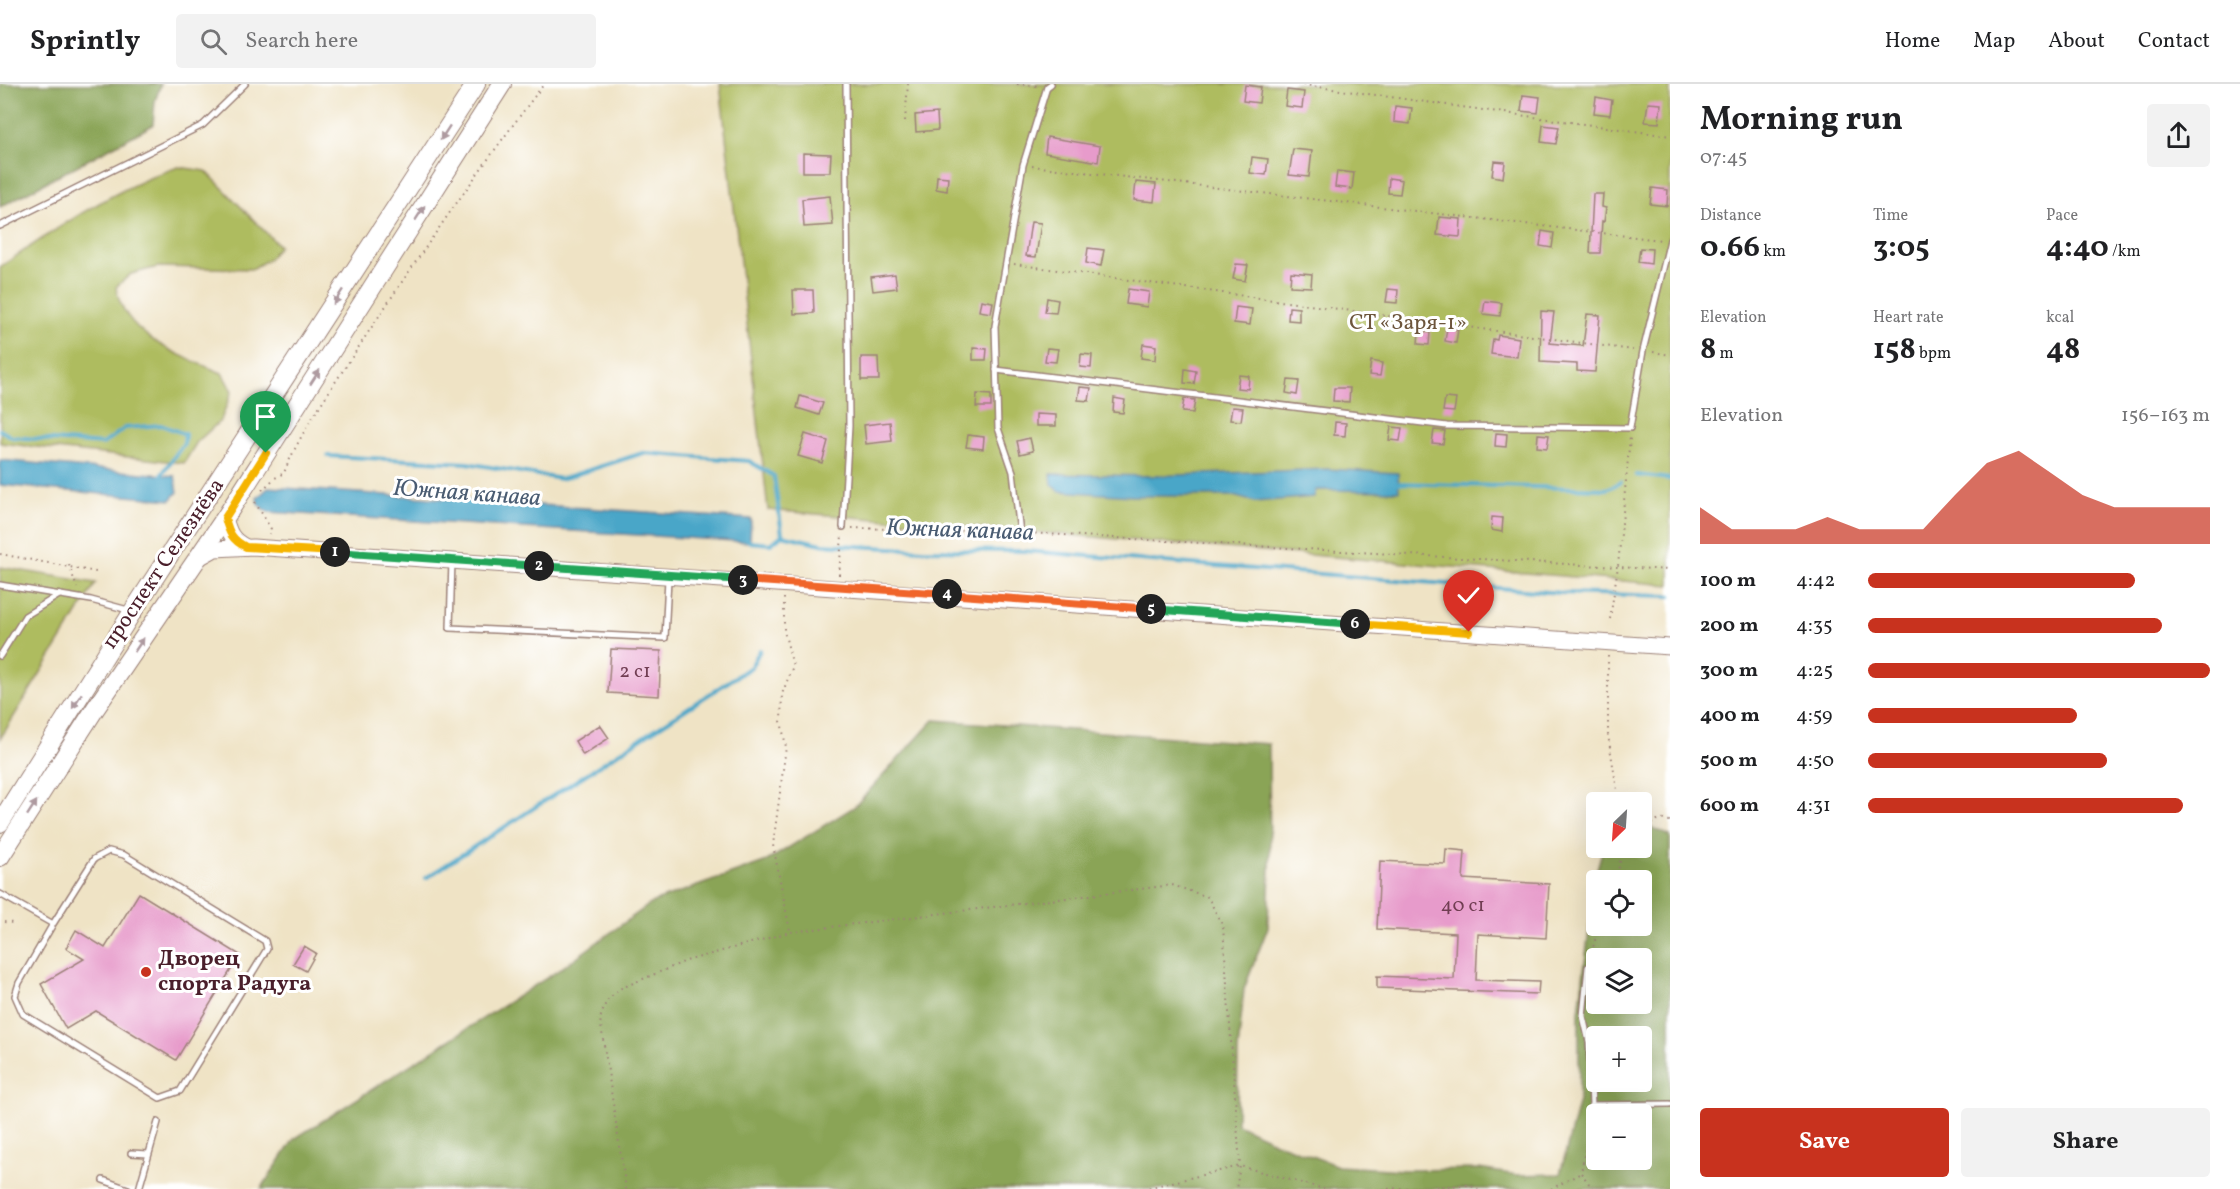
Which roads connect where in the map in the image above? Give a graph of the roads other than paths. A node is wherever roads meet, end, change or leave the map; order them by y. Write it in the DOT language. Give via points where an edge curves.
graph roads {
  1 [pos="245,84"];
  2 [pos="476,84"];
  3 [pos="502,84"];
  4 [pos="846,84"];
  5 [pos="1049,86"];
  6 [pos="0,226"];
  7 [pos="1670,240"];
  8 [pos="996,370"];
  9 [pos="225,518"];
  10 [pos="843,527"];
  11 [pos="1020,533"];
  12 [pos="246,547"];
  13 [pos="197,560"];
  14 [pos="452,560"];
  15 [pos="668,575"];
  16 [pos="0,585"];
  17 [pos="59,595"];
  18 [pos="133,611"];
  19 [pos="1670,647"];
  20 [pos="0,656"];
  21 [pos="0,823"];
  22 [pos="0,857"];
  23 [pos="0,894"];
  24 [pos="53,924"];
  25 [pos="1586,987"];
  26 [pos="1670,1104"];
  27 [pos="158,1122"];
  28 [pos="131,1153"];
  29 [pos="148,1154"];
  30 [pos="103,1180"];
  31 [pos="128,1189"];
  32 [pos="139,1189"];
  1 -- 6 [label="lane" via="203,125"];
  2 -- 18 [label="main road, проспект Селезнёва, one-way"];
  9 -- 3 [label="main road, проспект Селезнёва, one-way"];
  4 -- 10 [label="lane" via="849,426"];
  5 -- 8 [label="lane" via="1023,165 995,326"];
  7 -- 8 [label="lane" via="1643,351 1630,428 1447,426"];
  8 -- 11 [label="lane" via="999,428 1013,472"];
  9 -- 12 [label="main road" via="235,542"];
  9 -- 13 [label="main road, проспект Селезнёва"];
  12 -- 13 [label="main road" via="215,549"];
  12 -- 14 [label="main road"];
  22 -- 13 [label="main road, проспект Селезнёва, one-way"];
  14 -- 15 [label="main road"];
  14 -- 15 [label="lane" via="450,628 665,639"];
  15 -- 19 [label="main road"];
  16 -- 17 [label="lane"];
  17 -- 18 [label="lane"];
  17 -- 20 [label="lane" via="25,616"];
  18 -- 21 [label="main road, проспект Селезнёва, one-way"];
  23 -- 24 [label="lane"];
  24 -- 24 [label="lane" via="18,983 15,996 23,1014 160,1098 180,1091 267,949 265,941 254,934 124,855 108,851 94,859"];
  25 -- 26 [label="lane" via="1583,1016 1592,1105"];
  27 -- 29 [label="lane"];
  28 -- 29 [label="lane"];
  29 -- 32 [label="lane"];
  30 -- 31 [label="lane"];
}
